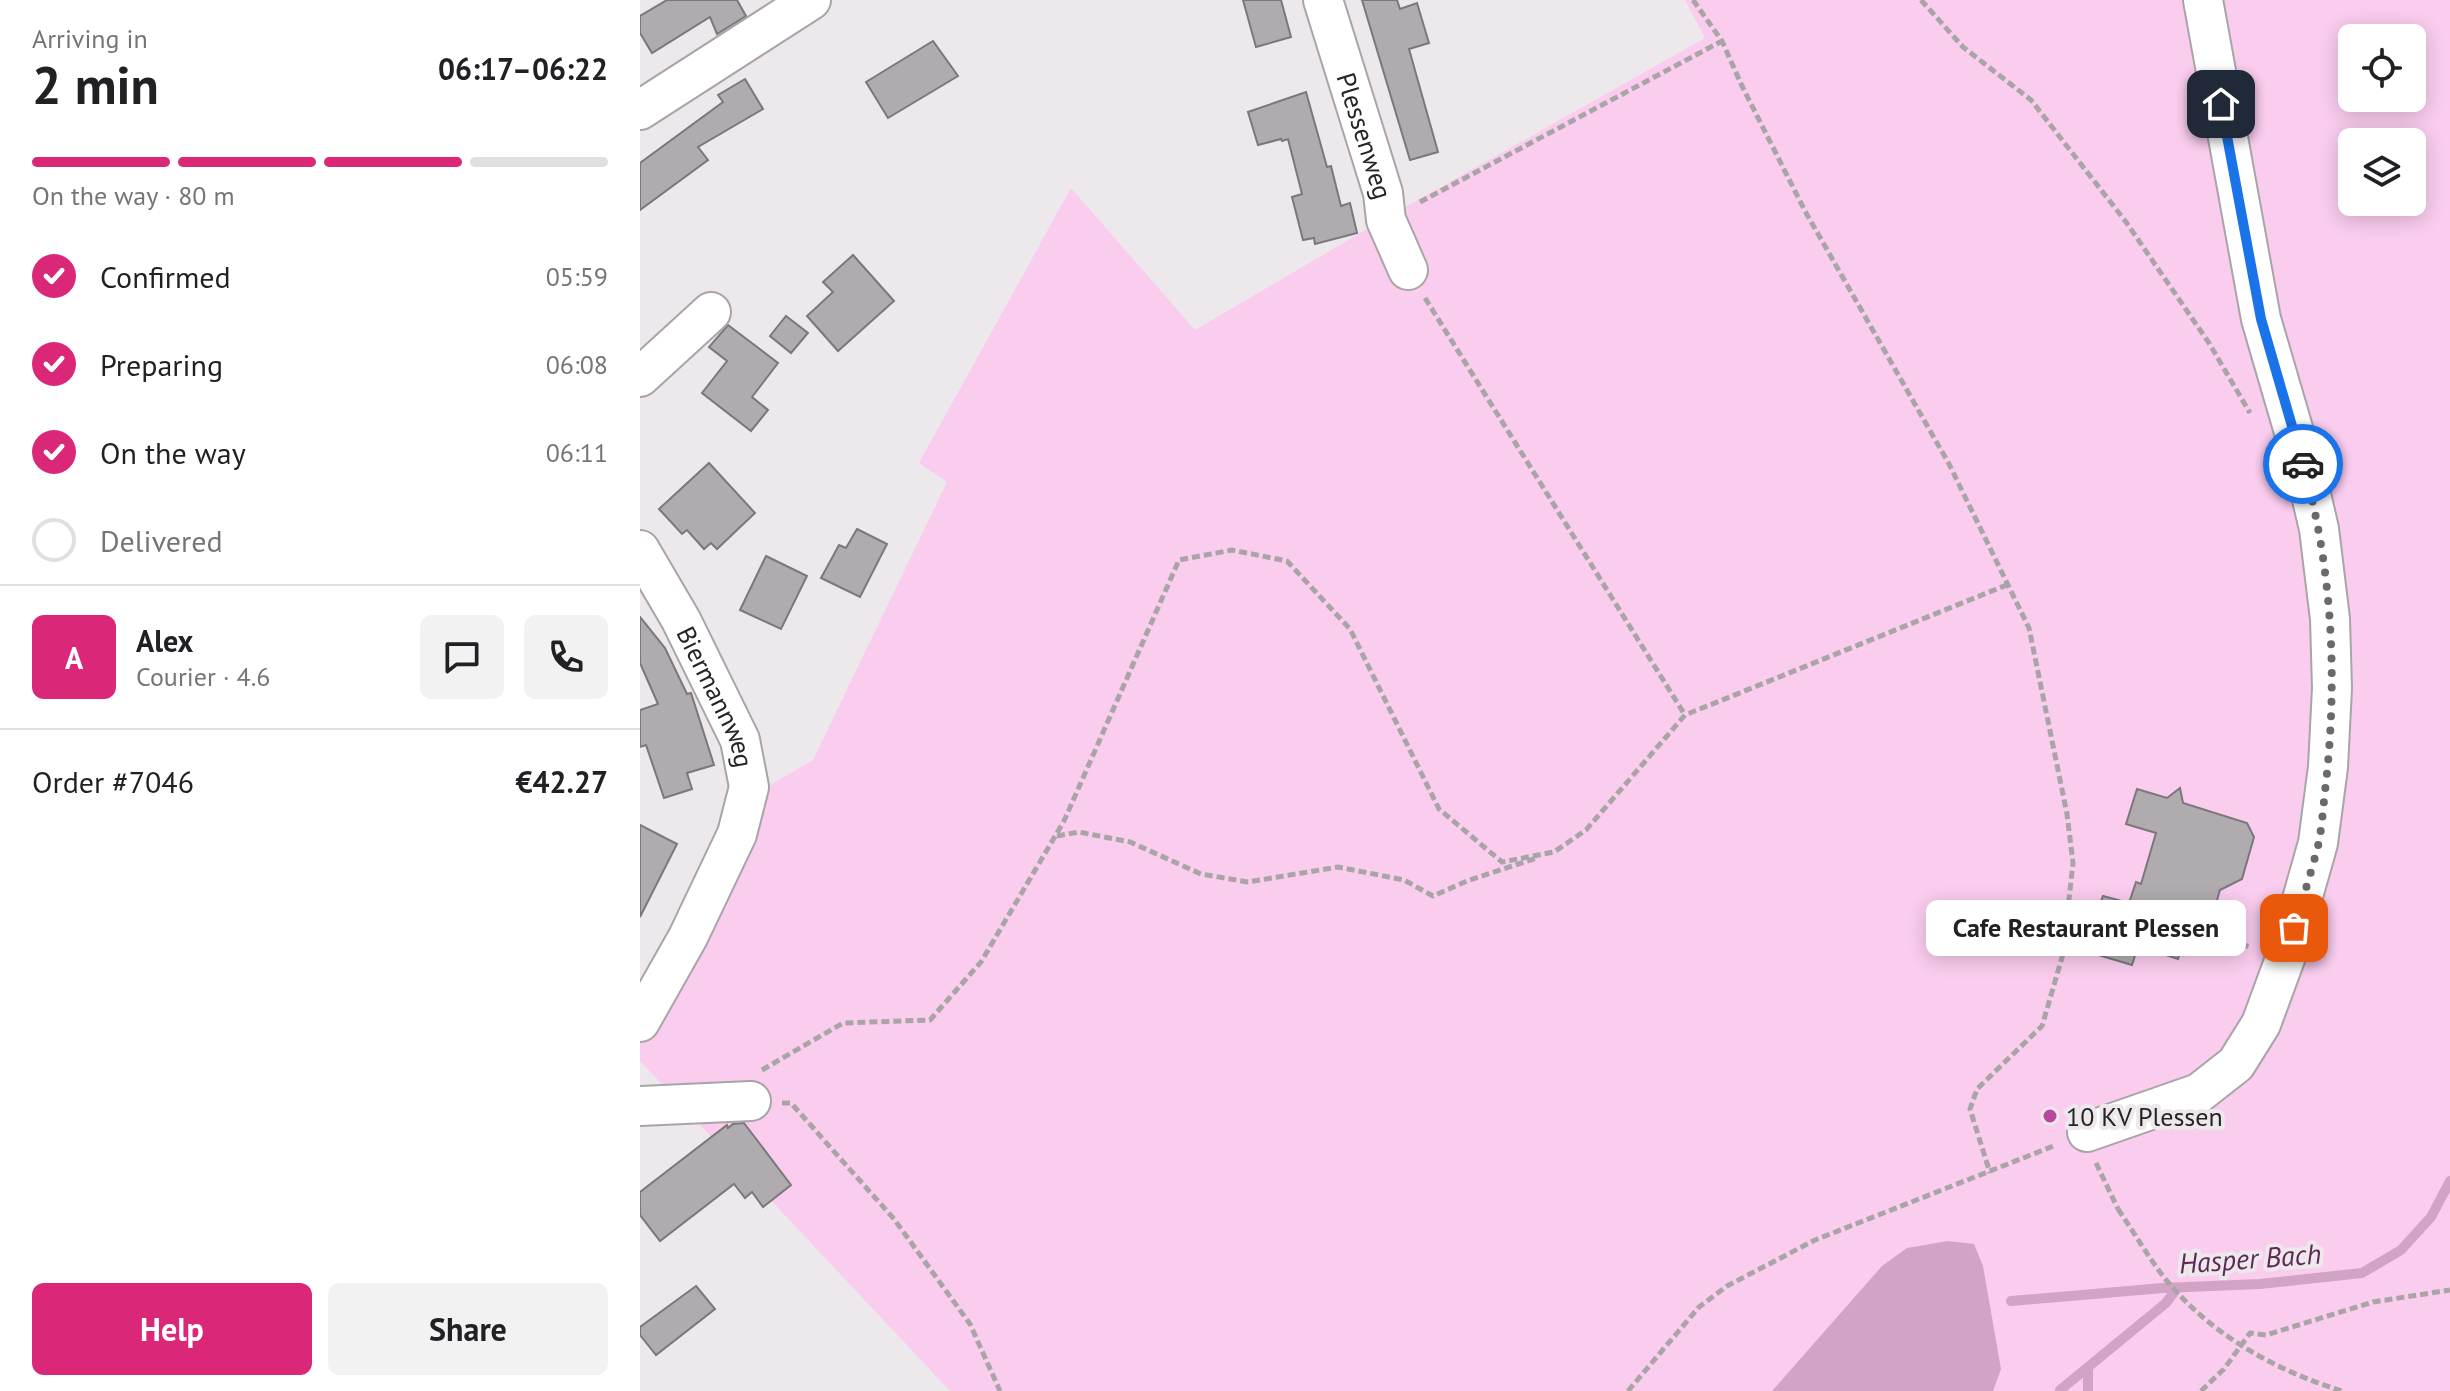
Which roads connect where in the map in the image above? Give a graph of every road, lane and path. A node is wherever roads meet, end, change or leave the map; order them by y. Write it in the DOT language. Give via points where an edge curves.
graph roads {
  1 [pos="811,0"];
  2 [pos="1323,0"];
  3 [pos="1693,0"];
  4 [pos="1921,0"];
  5 [pos="2203,0"];
  6 [pos="1722,41"];
  7 [pos="640,110"];
  8 [pos="1386,220"];
  9 [pos="1408,270"];
  10 [pos="711,312"];
  11 [pos="640,377"];
  12 [pos="2252,418"];
  13 [pos="640,550"];
  14 [pos="2009,584"];
  15 [pos="1685,715"];
  16 [pos="1056,836"];
  17 [pos="1554,852"];
  18 [pos="2206,935"];
  19 [pos="2223,940"];
  20 [pos="640,1022"];
  21 [pos="709,1101"];
  22 [pos="751,1101"];
  23 [pos="640,1106"];
  24 [pos="2087,1132"];
  25 [pos="1990,1173"];
  26 [pos="2450,1290"];
  27 [pos="1000,1391"];
  28 [pos="1628,1391"];
  29 [pos="2201,1391"];
  30 [pos="2342,1391"];
  1 -- 7 [label="street"];
  2 -- 8 [label="street, Plessenweg" via="1383,193"];
  3 -- 6 [label="path"];
  4 -- 12 [label="path" via="1963,47 2031,100 2126,222 2209,343"];
  5 -- 24 [label="street" via="2261,319 2319,529 2330,633 2328,767 2318,843 2286,956 2261,1024 2236,1064 2199,1093"];
  6 -- 8 [label="path"];
  6 -- 14 [label="path" via="1805,211 1949,464"];
  8 -- 9 [label="street, Plessenweg"];
  9 -- 15 [label="path"];
  10 -- 11 [label="street"];
  13 -- 20 [label="street, Biermannweg" via="740,740 749,787 737,834"];
  14 -- 15 [label="path"];
  14 -- 25 [label="path" via="2029,628 2040,675 2073,863 2063,954 2042,1026 1977,1089 1970,1109"];
  15 -- 17 [label="path" via="1586,830"];
  16 -- 17 [label="path" via="1079,832 1130,842 1201,874 1248,882 1338,867 1404,880 1433,896"];
  16 -- 17 [label="path" via="1179,560 1232,550 1287,561 1350,629 1439,809 1502,862"];
  16 -- 21 [label="path" via="981,962 930,1020 843,1023"];
  18 -- 19 [label="path"];
  21 -- 22 [label="street"];
  21 -- 23 [label="street"];
  22 -- 27 [label="path" via="791,1103 894,1219 970,1324"];
  24 -- 25 [label="path"];
  24 -- 30 [label="path, bridge" via="2118,1209 2164,1277 2221,1331 2285,1371"];
  25 -- 28 [label="path" via="1815,1240 1727,1286 1699,1307"];
  26 -- 29 [label="path" via="2373,1302 2266,1335 2250,1333"];
}
